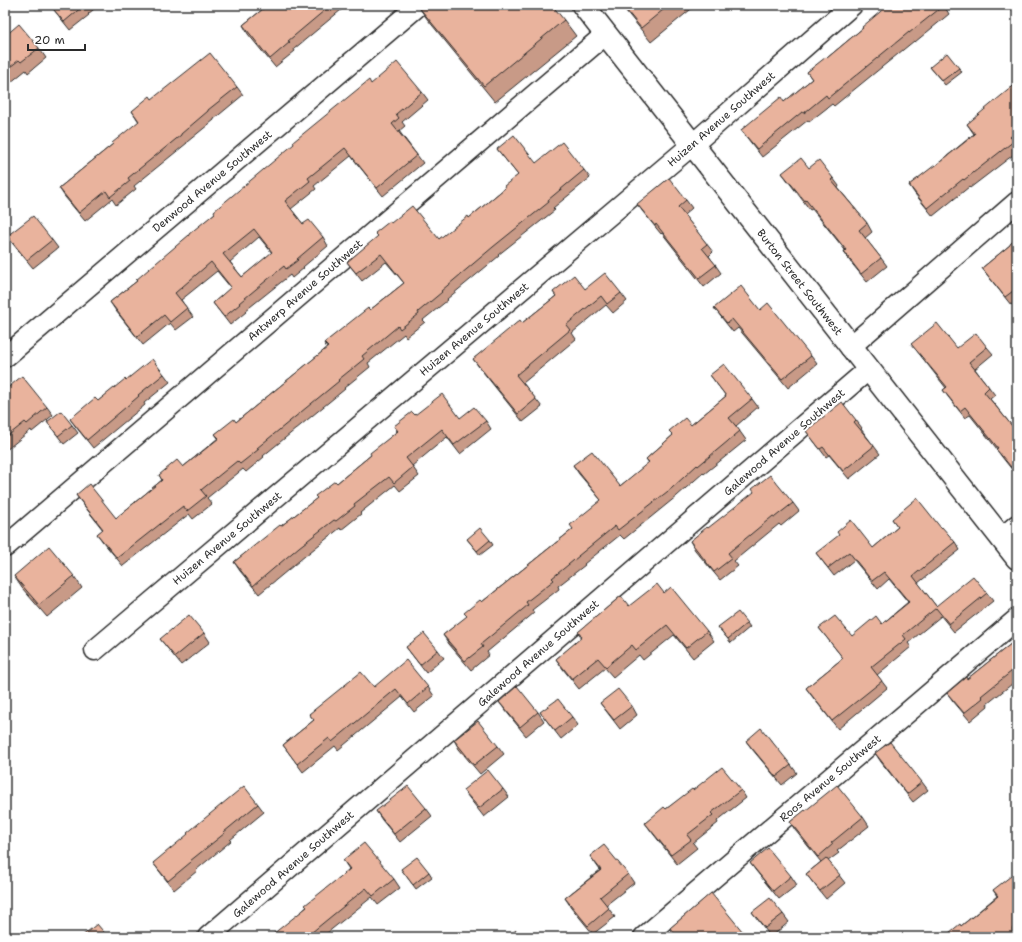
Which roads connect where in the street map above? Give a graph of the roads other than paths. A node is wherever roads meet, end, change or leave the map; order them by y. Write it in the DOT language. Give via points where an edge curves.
graph roads {
  1 [pos="419,5"];
  2 [pos="584,5"];
  3 [pos="852,5"];
  4 [pos="606,34"];
  5 [pos="692,144"];
  6 [pos="1017,202"];
  7 [pos="850,347"];
  8 [pos="5,357"];
  9 [pos="869,369"];
  10 [pos="1009,532"];
  11 [pos="5,547"];
  12 [pos="1017,558"];
  13 [pos="1017,619"];
  14 [pos="95,650"];
  15 [pos="208,937"];
  16 [pos="644,937"];
  1 -- 8 [label="street, Denwood Avenue Southwest"];
  2 -- 4 [label="main road, Burton Street Southwest"];
  3 -- 5 [label="street, Huizen Avenue Southwest"];
  4 -- 5 [label="main road, Burton Street Southwest"];
  4 -- 11 [label="street, Antwerp Avenue Southwest"];
  5 -- 7 [label="main road, Burton Street Southwest"];
  5 -- 14 [label="street, Huizen Avenue Southwest"];
  6 -- 7 [label="street"];
  7 -- 9 [label="main road, Burton Street Southwest"];
  9 -- 10 [label="main road, Burton Street Southwest"];
  9 -- 15 [label="street, Galewood Avenue Southwest"];
  10 -- 12 [label="main road, Burton Street Southwest"];
  13 -- 16 [label="street, Roos Avenue Southwest"];
}
